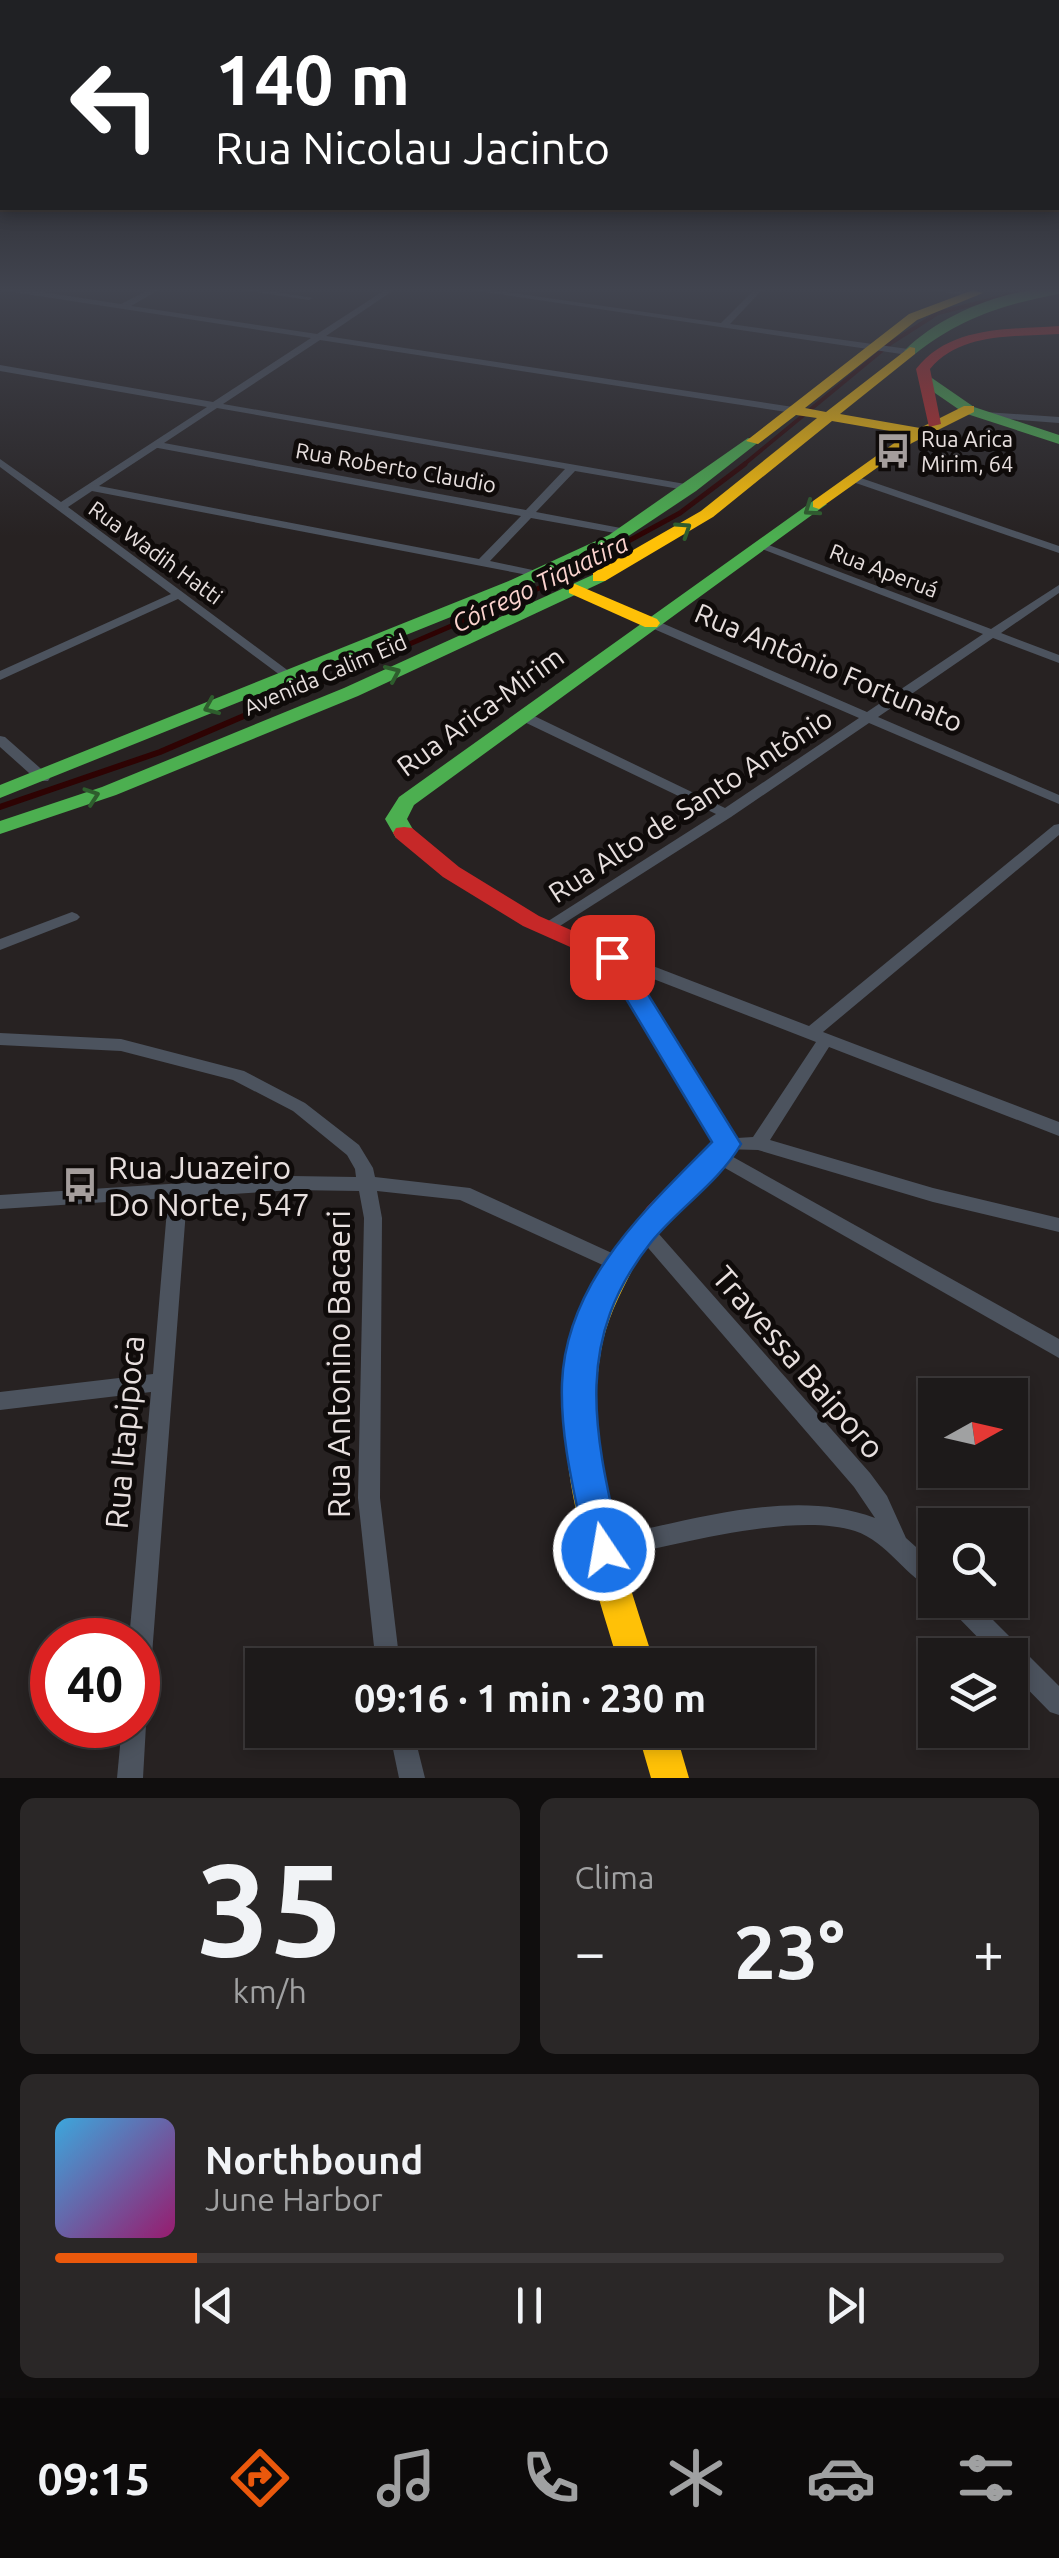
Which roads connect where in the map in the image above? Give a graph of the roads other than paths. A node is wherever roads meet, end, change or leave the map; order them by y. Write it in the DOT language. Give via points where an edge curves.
graph roads {
  1 [pos="17,371"];
  2 [pos="269,371"];
  3 [pos="542,371"];
  4 [pos="851,371"];
  5 [pos="880,371"];
  6 [pos="924,371"];
  7 [pos="924,379"];
  8 [pos="217,406"];
  9 [pos="977,412"];
  10 [pos="817,413"];
  11 [pos="1059,420"];
  12 [pos="927,427"];
  13 [pos="1059,440"];
  14 [pos="158,444"];
  15 [pos="0,462"];
  16 [pos="572,468"];
  17 [pos="854,480"];
  18 [pos="92,488"];
  19 [pos="691,488"];
  20 [pos="61,507"];
  21 [pos="530,512"];
  22 [pos="626,532"];
  23 [pos="761,545"];
  24 [pos="1059,550"];
  25 [pos="482,563"];
  26 [pos="538,574"];
  27 [pos="1059,588"];
  28 [pos="575,589"];
  29 [pos="179,594"];
  30 [pos="652,624"];
  31 [pos="993,633"];
  32 [pos="1059,659"];
  33 [pos="288,675"];
  34 [pos="0,676"];
  35 [pos="523,716"];
  36 [pos="870,718"];
  37 [pos="0,740"];
  38 [pos="43,778"];
  39 [pos="0,792"];
  40 [pos="1059,800"];
  41 [pos="726,814"];
  42 [pos="0,828"];
  43 [pos="1059,828"];
  44 [pos="72,916"];
  45 [pos="547,928"];
  46 [pos="0,945"];
  47 [pos="612,957"];
  48 [pos="818,1036"];
  49 [pos="0,1039"];
  50 [pos="1059,1130"];
  51 [pos="758,1143"];
  52 [pos="722,1149"];
  53 [pos="368,1182"];
  54 [pos="178,1189"];
  55 [pos="0,1202"];
  56 [pos="1059,1225"];
  57 [pos="644,1230"];
  58 [pos="618,1264"];
  59 [pos="1059,1349"];
  60 [pos="160,1382"];
  61 [pos="0,1401"];
  62 [pos="897,1543"];
  63 [pos="604,1550"];
  64 [pos="918,1563"];
  65 [pos="143,1618"];
  66 [pos="975,1618"];
  67 [pos="386,1648"];
  68 [pos="632,1648"];
  69 [pos="1059,1703"];
  70 [pos="132,1748"];
  71 [pos="406,1748"];
  72 [pos="661,1748"];
  73 [pos="130,1778"];
  74 [pos="412,1778"];
  75 [pos="670,1778"];
  1 -- 8 [label="street"];
  2 -- 8 [label="street"];
  3 -- 10 [label="street"];
  4 -- 10 [label="main road, Avenida Calim Eid"];
  5 -- 10 [label="main road, Avenida Calim Eid"];
  6 -- 7 [label="main road"];
  7 -- 9 [label="main road"];
  7 -- 12 [label="main road"];
  8 -- 14 [label="street"];
  8 -- 16 [label="street"];
  9 -- 11 [label="street"];
  9 -- 12 [label="main road, Rua Arica-Mirim"];
  9 -- 13 [label="main road"];
  10 -- 12 [label="main road"];
  10 -- 19 [label="main road, Avenida Calim Eid"];
  28 -- 10 [label="main road, Avenida Calim Eid, one-way" via="706,514"];
  12 -- 17 [label="main road, Rua Arica-Mirim"];
  14 -- 18 [label="street"];
  14 -- 21 [label="street, Rua Roberto Claudio"];
  15 -- 20 [label="street, Rua Wadih Hatti"];
  16 -- 19 [label="street"];
  16 -- 21 [label="street"];
  17 -- 23 [label="main road, Rua Arica-Mirim, one-way"];
  17 -- 24 [label="street"];
  18 -- 20 [label="street"];
  18 -- 25 [label="street"];
  19 -- 22 [label="main road, Avenida Calim Eid"];
  20 -- 29 [label="street, Rua Wadih Hatti"];
  21 -- 22 [label="street, Rua Roberto Claudio"];
  21 -- 25 [label="street"];
  22 -- 26 [label="main road, Avenida Calim Eid"];
  23 -- 30 [label="main road, Rua Arica-Mirim"];
  23 -- 31 [label="street, Rua Aperuá"];
  25 -- 26 [label="street"];
  26 -- 33 [label="main road, Avenida Calim Eid"];
  27 -- 31 [label="street, Rua Alto de Santo Antônio"];
  28 -- 30 [label="main road, Rua Antônio Fortunato"];
  42 -- 28 [label="main road, Avenida Calim Eid, one-way" via="110,791 351,692"];
  29 -- 33 [label="street, Rua Wadih Hatti"];
  29 -- 34 [label="street"];
  30 -- 35 [label="main road, Rua Arica-Mirim"];
  30 -- 36 [label="street, Rua Antônio Fortunato"];
  31 -- 32 [label="street, Rua Aperuá"];
  31 -- 36 [label="street, Rua Alto de Santo Antônio"];
  33 -- 38 [label="main road, Avenida Calim Eid, one-way"];
  35 -- 41 [label="street"];
  35 -- 45 [label="main road, Rua Arica-Mirim" via="406,802 396,819 407,839 452,872"];
  36 -- 40 [label="street, Rua Antônio Fortunato"];
  36 -- 41 [label="street, Rua Alto de Santo Antônio"];
  37 -- 38 [label="street"];
  38 -- 39 [label="main road, Avenida Calim Eid"];
  41 -- 45 [label="street, Rua Alto de Santo Antônio"];
  43 -- 48 [label="street"];
  44 -- 46 [label="street"];
  45 -- 47 [label="main road, Rua Arica-Mirim"];
  47 -- 48 [label="street, Rua Arica-Mirim"];
  47 -- 52 [label="main road"];
  48 -- 50 [label="street, Rua Arica-Mirim"];
  48 -- 51 [label="street"];
  49 -- 53 [label="street" via="121,1045 238,1074 298,1107 352,1150"];
  51 -- 52 [label="street"];
  51 -- 56 [label="street"];
  52 -- 57 [label="main road"];
  52 -- 59 [label="street"];
  53 -- 54 [label="street"];
  53 -- 58 [label="street" via="463,1193"];
  53 -- 67 [label="street, Rua Antonino Bacaeri" via="368,1498"];
  54 -- 55 [label="street"];
  54 -- 60 [label="street, Rua Itapipoca"];
  57 -- 58 [label="main road"];
  57 -- 62 [label="street, Travessa Baiporo" via="862,1480"];
  58 -- 63 [label="main road" via="592,1318 578,1381 584,1457"];
  60 -- 61 [label="street"];
  60 -- 65 [label="street, Rua Itapipoca"];
  62 -- 63 [label="street" via="852,1520 799,1516"];
  62 -- 64 [label="street"];
  63 -- 68 [label="main road"];
  66 -- 69 [label="street"];
  70 -- 73 [label="street"];
  71 -- 74 [label="street"];
  72 -- 75 [label="main road"];
}
